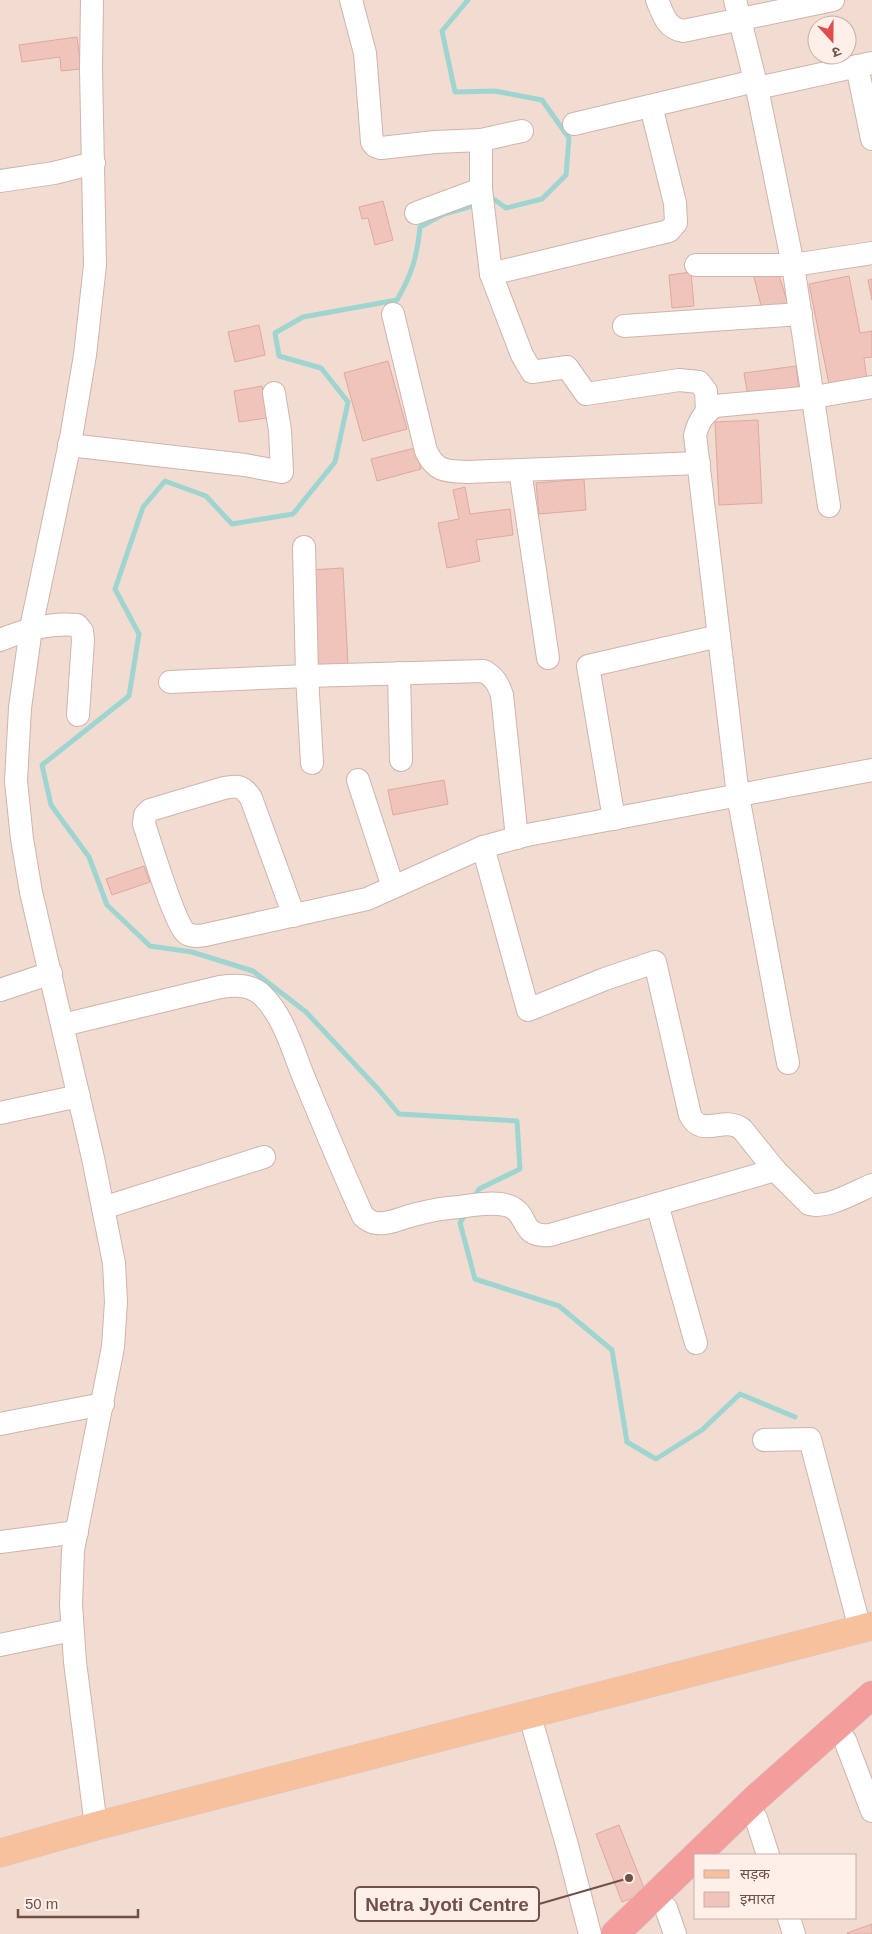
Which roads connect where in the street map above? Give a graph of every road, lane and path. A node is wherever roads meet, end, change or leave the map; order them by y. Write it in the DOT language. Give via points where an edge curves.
graph roads {
  1 [pos="92,0"];
  2 [pos="352,0"];
  3 [pos="657,0"];
  4 [pos="833,0"];
  5 [pos="737,9"];
  6 [pos="865,65"];
  7 [pos="756,85"];
  8 [pos="651,106"];
  9 [pos="574,124"];
  10 [pos="522,131"];
  11 [pos="872,139"];
  12 [pos="481,140"];
  13 [pos="94,162"];
  14 [pos="0,181"];
  15 [pos="481,189"];
  16 [pos="416,213"];
  17 [pos="872,253"];
  18 [pos="696,265"];
  19 [pos="793,265"];
  20 [pos="491,274"];
  21 [pos="393,314"];
  22 [pos="801,314"];
  23 [pos="624,326"];
  24 [pos="872,387"];
  25 [pos="274,393"];
  26 [pos="814,397"];
  27 [pos="707,412"];
  28 [pos="70,445"];
  29 [pos="699,463"];
  30 [pos="520,470"];
  31 [pos="829,506"];
  32 [pos="304,547"];
  33 [pos="31,628"];
  34 [pos="719,636"];
  35 [pos="0,640"];
  36 [pos="548,658"];
  37 [pos="399,673"];
  38 [pos="307,676"];
  39 [pos="170,682"];
  40 [pos="78,715"];
  41 [pos="401,760"];
  42 [pos="312,763"];
  43 [pos="872,770"];
  44 [pos="358,780"];
  45 [pos="8,791"];
  46 [pos="738,796"];
  47 [pos="614,819"];
  48 [pos="517,838"];
  49 [pos="483,846"];
  50 [pos="393,887"];
  51 [pos="294,916"];
  52 [pos="51,973"];
  53 [pos="0,990"];
  54 [pos="63,1025"];
  55 [pos="788,1063"];
  56 [pos="79,1096"];
  57 [pos="0,1113"];
  58 [pos="264,1157"];
  59 [pos="775,1170"];
  60 [pos="872,1185"];
  61 [pos="658,1204"];
  62 [pos="103,1208"];
  63 [pos="696,1343"];
  64 [pos="103,1404"];
  65 [pos="0,1424"];
  66 [pos="764,1440"];
  67 [pos="77,1532"];
  68 [pos="0,1542"];
  69 [pos="866,1628"];
  70 [pos="72,1630"];
  71 [pos="0,1645"];
  72 [pos="872,1695"];
  73 [pos="529,1713"];
  74 [pos="872,1718"];
  75 [pos="845,1740"];
  76 [pos="872,1811"];
  77 [pos="756,1818"];
  78 [pos="96,1826"];
  79 [pos="0,1854"];
  80 [pos="698,1854"];
  81 [pos="720,1854"];
  82 [pos="768,1854"];
  83 [pos="694,1858"];
  84 [pos="694,1880"];
  85 [pos="666,1908"];
  86 [pos="789,1919"];
  87 [pos="590,1934"];
  88 [pos="615,1934"];
  89 [pos="638,1934"];
  90 [pos="675,1934"];
  91 [pos="794,1934"];
  1 -- 13 [label="street"];
  2 -- 12 [label="street" via="365,53 372,142 375,146"];
  3 -- 5 [label="street" via="674,30 683,30"];
  4 -- 5 [label="street"];
  5 -- 7 [label="street"];
  6 -- 7 [label="street"];
  6 -- 11 [label="street"];
  7 -- 8 [label="street"];
  7 -- 19 [label="street"];
  8 -- 9 [label="street"];
  8 -- 20 [label="street" via="675,203 676,223 669,232"];
  10 -- 12 [label="street"];
  12 -- 15 [label="street"];
  13 -- 14 [label="street" via="54,173"];
  13 -- 28 [label="street" via="95,265"];
  15 -- 16 [label="street"];
  15 -- 20 [label="street"];
  17 -- 19 [label="street"];
  18 -- 19 [label="street"];
  19 -- 22 [label="street"];
  20 -- 27 [label="street" via="522,355 532,372 567,367 586,394 679,380 698,382 706,391"];
  21 -- 30 [label="street" via="426,451 432,463 451,472"];
  22 -- 23 [label="street"];
  22 -- 26 [label="street"];
  24 -- 26 [label="street"];
  25 -- 28 [label="street" via="282,472 236,463"];
  26 -- 27 [label="street" via="716,406"];
  26 -- 31 [label="street"];
  27 -- 29 [label="street" via="699,421 695,435"];
  28 -- 33 [label="street"];
  29 -- 30 [label="street"];
  29 -- 34 [label="street"];
  30 -- 36 [label="street"];
  32 -- 38 [label="street"];
  33 -- 35 [label="street"];
  33 -- 40 [label="street" via="76,624 82,631"];
  33 -- 45 [label="street"];
  34 -- 46 [label="street"];
  34 -- 47 [label="street" via="588,666"];
  37 -- 38 [label="street"];
  37 -- 41 [label="street"];
  37 -- 48 [label="street" via="484,671 498,684 502,695"];
  38 -- 39 [label="street"];
  38 -- 42 [label="street"];
  43 -- 46 [label="street"];
  44 -- 50 [label="street"];
  45 -- 52 [label="street" via="22,839"];
  46 -- 47 [label="street"];
  46 -- 55 [label="street"];
  47 -- 48 [label="street"];
  48 -- 49 [label="street"];
  49 -- 50 [label="street"];
  49 -- 59 [label="street" via="528,1010 655,962 694,1123 698,1126 736,1125"];
  50 -- 51 [label="street" via="367,899"];
  51 -- 51 [label="street" via="205,935 187,934 177,918 144,824 145,815 150,810 224,788 243,787 251,798"];
  52 -- 53 [label="street"];
  52 -- 54 [label="street"];
  54 -- 56 [label="street"];
  54 -- 61 [label="street" via="220,987 239,985 263,995 281,1021 342,1171 368,1221 383,1223 458,1207 502,1204 520,1215 531,1233 542,1236"];
  56 -- 57 [label="street"];
  56 -- 62 [label="street"];
  58 -- 62 [label="street"];
  59 -- 60 [label="street" via="809,1204 816,1206"];
  59 -- 61 [label="street"];
  61 -- 63 [label="street"];
  62 -- 64 [label="street" via="114,1263 116,1302 113,1347"];
  64 -- 65 [label="street"];
  64 -- 67 [label="street"];
  66 -- 69 [label="street" via="810,1439"];
  67 -- 68 [label="street"];
  67 -- 70 [label="street" via="73,1550"];
  69 -- 73 [label="main road"];
  70 -- 71 [label="street"];
  70 -- 78 [label="street"];
  72 -- 80 [label="highway" via="763,1791"];
  73 -- 78 [label="main road"];
  73 -- 87 [label="street"];
  74 -- 75 [label="highway"];
  75 -- 76 [label="street"];
  75 -- 77 [label="highway"];
  77 -- 81 [label="highway"];
  77 -- 82 [label="street"];
  78 -- 79 [label="main road"];
  83 -- 88 [label="highway"];
  84 -- 85 [label="highway"];
  85 -- 89 [label="highway"];
  85 -- 90 [label="street"];
  86 -- 91 [label="street"];
}
